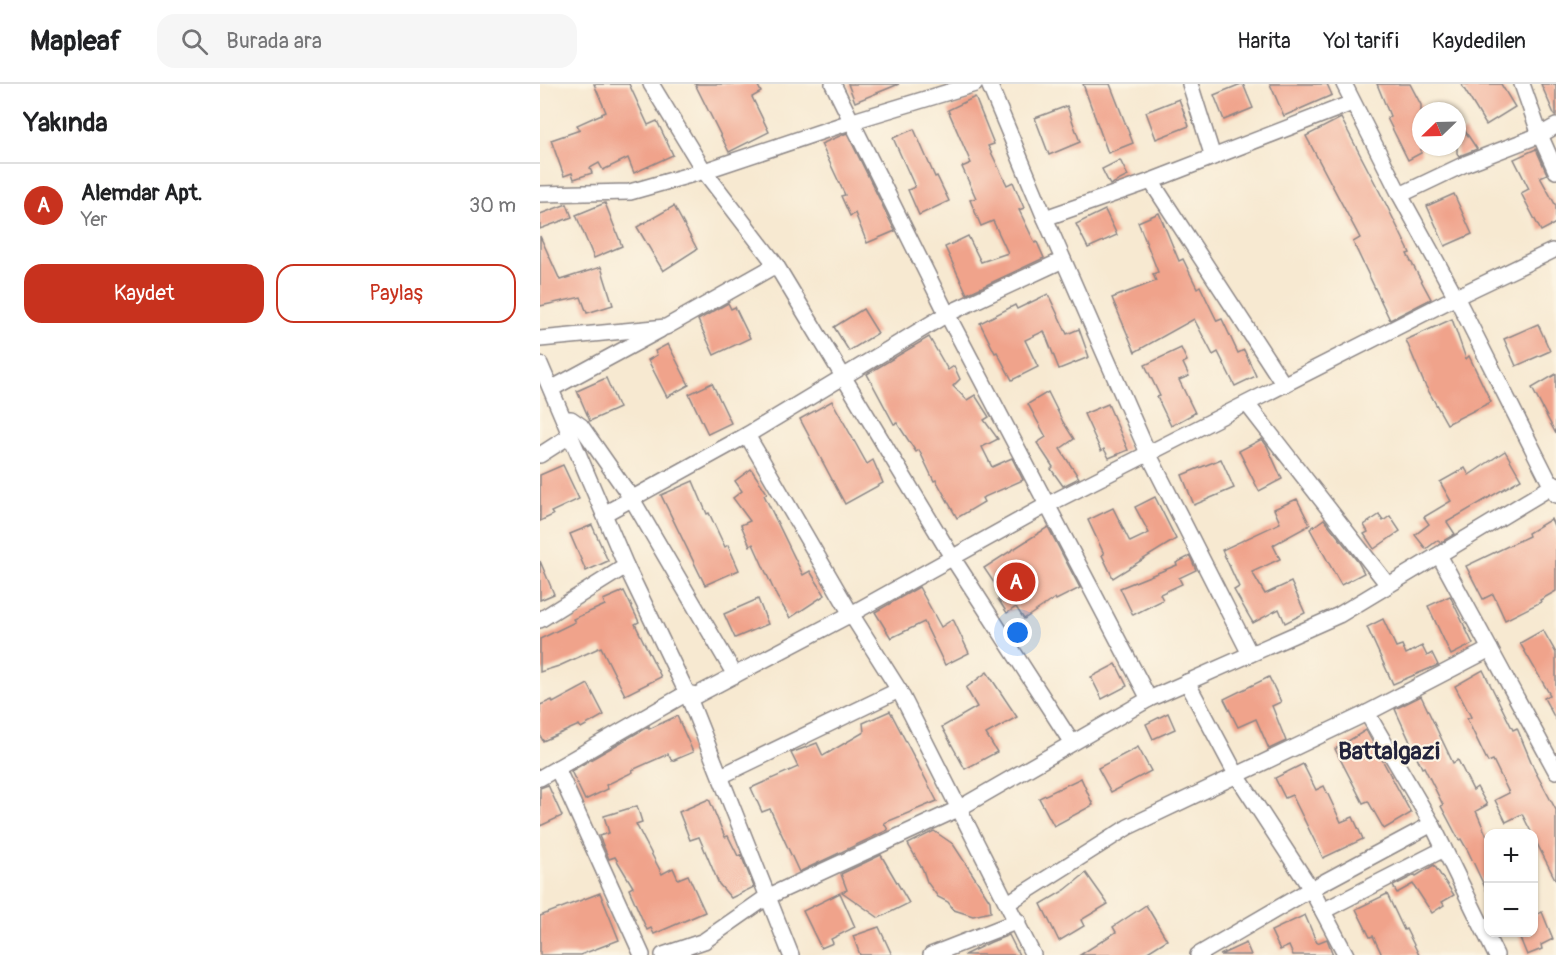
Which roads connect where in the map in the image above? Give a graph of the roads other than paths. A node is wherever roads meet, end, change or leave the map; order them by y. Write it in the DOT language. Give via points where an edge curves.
graph roads {
  1 [pos="651,84"];
  2 [pos="833,84"];
  3 [pos="975,84"];
  4 [pos="989,84"];
  5 [pos="1190,84"];
  6 [pos="1344,84"];
  7 [pos="1522,84"];
  8 [pos="1352,103"];
  9 [pos="853,121"];
  10 [pos="1556,126"];
  11 [pos="1540,135"];
  12 [pos="1213,157"];
  13 [pos="704,171"];
  14 [pos="1556,171"];
  15 [pos="1151,181"];
  16 [pos="540,194"];
  17 [pos="1400,195"];
  18 [pos="1045,218"];
  19 [pos="1552,251"];
  20 [pos="1064,260"];
  21 [pos="776,265"];
  22 [pos="1456,297"];
  23 [pos="947,314"];
  24 [pos="666,327"];
  25 [pos="540,339"];
  26 [pos="540,364"];
  27 [pos="844,378"];
  28 [pos="1284,385"];
  29 [pos="551,389"];
  30 [pos="1247,404"];
  31 [pos="564,419"];
  32 [pos="571,435"];
  33 [pos="747,435"];
  34 [pos="1148,453"];
  35 [pos="540,455"];
  36 [pos="1554,489"];
  37 [pos="632,499"];
  38 [pos="1047,505"];
  39 [pos="604,514"];
  40 [pos="1438,555"];
  41 [pos="952,557"];
  42 [pos="626,566"];
  43 [pos="1388,585"];
  44 [pos="851,614"];
  45 [pos="540,620"];
  46 [pos="1490,650"];
  47 [pos="1250,654"];
  48 [pos="735,675"];
  49 [pos="1187,682"];
  50 [pos="899,690"];
  51 [pos="687,693"];
  52 [pos="1149,699"];
  53 [pos="1367,713"];
  54 [pos="1072,743"];
  55 [pos="556,768"];
  56 [pos="1556,771"];
  57 [pos="1236,774"];
  58 [pos="721,776"];
  59 [pos="540,778"];
  60 [pos="958,809"];
  61 [pos="1432,824"];
  62 [pos="1444,849"];
  63 [pos="1311,889"];
  64 [pos="766,897"];
  65 [pos="1008,903"];
  66 [pos="1323,911"];
  67 [pos="1018,921"];
  68 [pos="642,955"];
  69 [pos="663,955"];
  70 [pos="791,955"];
  71 [pos="931,955"];
  72 [pos="1033,955"];
  73 [pos="1198,955"];
  74 [pos="1346,955"];
  75 [pos="1496,955"];
  1 -- 13 [label="street"];
  2 -- 9 [label="street"];
  3 -- 9 [label="street"];
  4 -- 18 [label="street"];
  5 -- 12 [label="street"];
  6 -- 8 [label="street"];
  7 -- 11 [label="street"];
  8 -- 12 [label="street"];
  8 -- 17 [label="street"];
  9 -- 13 [label="street"];
  9 -- 23 [label="street"];
  10 -- 11 [label="street"];
  11 -- 14 [label="street"];
  11 -- 17 [label="street"];
  12 -- 15 [label="street"];
  13 -- 16 [label="street" via="630,192"];
  13 -- 21 [label="street"];
  15 -- 18 [label="street"];
  15 -- 28 [label="street"];
  17 -- 22 [label="street"];
  18 -- 20 [label="street"];
  19 -- 22 [label="street"];
  20 -- 23 [label="street"];
  20 -- 34 [label="street"];
  21 -- 24 [label="street"];
  21 -- 27 [label="street"];
  22 -- 28 [label="street"];
  22 -- 36 [label="street"];
  23 -- 27 [label="street"];
  23 -- 38 [label="street"];
  24 -- 25 [label="street"];
  24 -- 29 [label="street"];
  26 -- 29 [label="street"];
  27 -- 33 [label="street"];
  27 -- 41 [label="street"];
  28 -- 30 [label="street"];
  29 -- 31 [label="street"];
  30 -- 34 [label="street"];
  30 -- 43 [label="street"];
  31 -- 32 [label="street"];
  31 -- 37 [label="street" via="571,418 580,426"];
  32 -- 35 [label="street"];
  32 -- 39 [label="street"];
  33 -- 37 [label="street"];
  33 -- 44 [label="street"];
  34 -- 38 [label="street"];
  34 -- 47 [label="street"];
  36 -- 40 [label="street"];
  37 -- 39 [label="street"];
  37 -- 48 [label="street"];
  38 -- 41 [label="street"];
  38 -- 52 [label="street"];
  39 -- 42 [label="street"];
  40 -- 43 [label="street"];
  40 -- 46 [label="street"];
  41 -- 44 [label="street"];
  41 -- 54 [label="street"];
  42 -- 45 [label="street"];
  42 -- 51 [label="street"];
  43 -- 47 [label="street" via="1339,615"];
  44 -- 48 [label="street"];
  44 -- 50 [label="street"];
  46 -- 53 [label="street"];
  46 -- 56 [label="street"];
  47 -- 49 [label="street"];
  48 -- 51 [label="street" via="698,695"];
  49 -- 52 [label="street"];
  49 -- 57 [label="street"];
  50 -- 58 [label="street"];
  50 -- 60 [label="street"];
  51 -- 55 [label="street"];
  51 -- 58 [label="street"];
  52 -- 54 [label="street"];
  53 -- 57 [label="street"];
  53 -- 61 [label="street"];
  54 -- 60 [label="street"];
  55 -- 59 [label="street"];
  55 -- 68 [label="street"];
  57 -- 63 [label="street"];
  57 -- 65 [label="street" via="1128,827"];
  58 -- 64 [label="street"];
  60 -- 64 [label="street"];
  60 -- 65 [label="street"];
  61 -- 62 [label="street"];
  61 -- 63 [label="street"];
  62 -- 66 [label="street"];
  62 -- 75 [label="street"];
  63 -- 66 [label="street"];
  63 -- 73 [label="street"];
  64 -- 69 [label="street" via="704,941"];
  64 -- 70 [label="street"];
  65 -- 67 [label="street"];
  66 -- 74 [label="street"];
  67 -- 71 [label="street"];
  67 -- 72 [label="street"];
}
